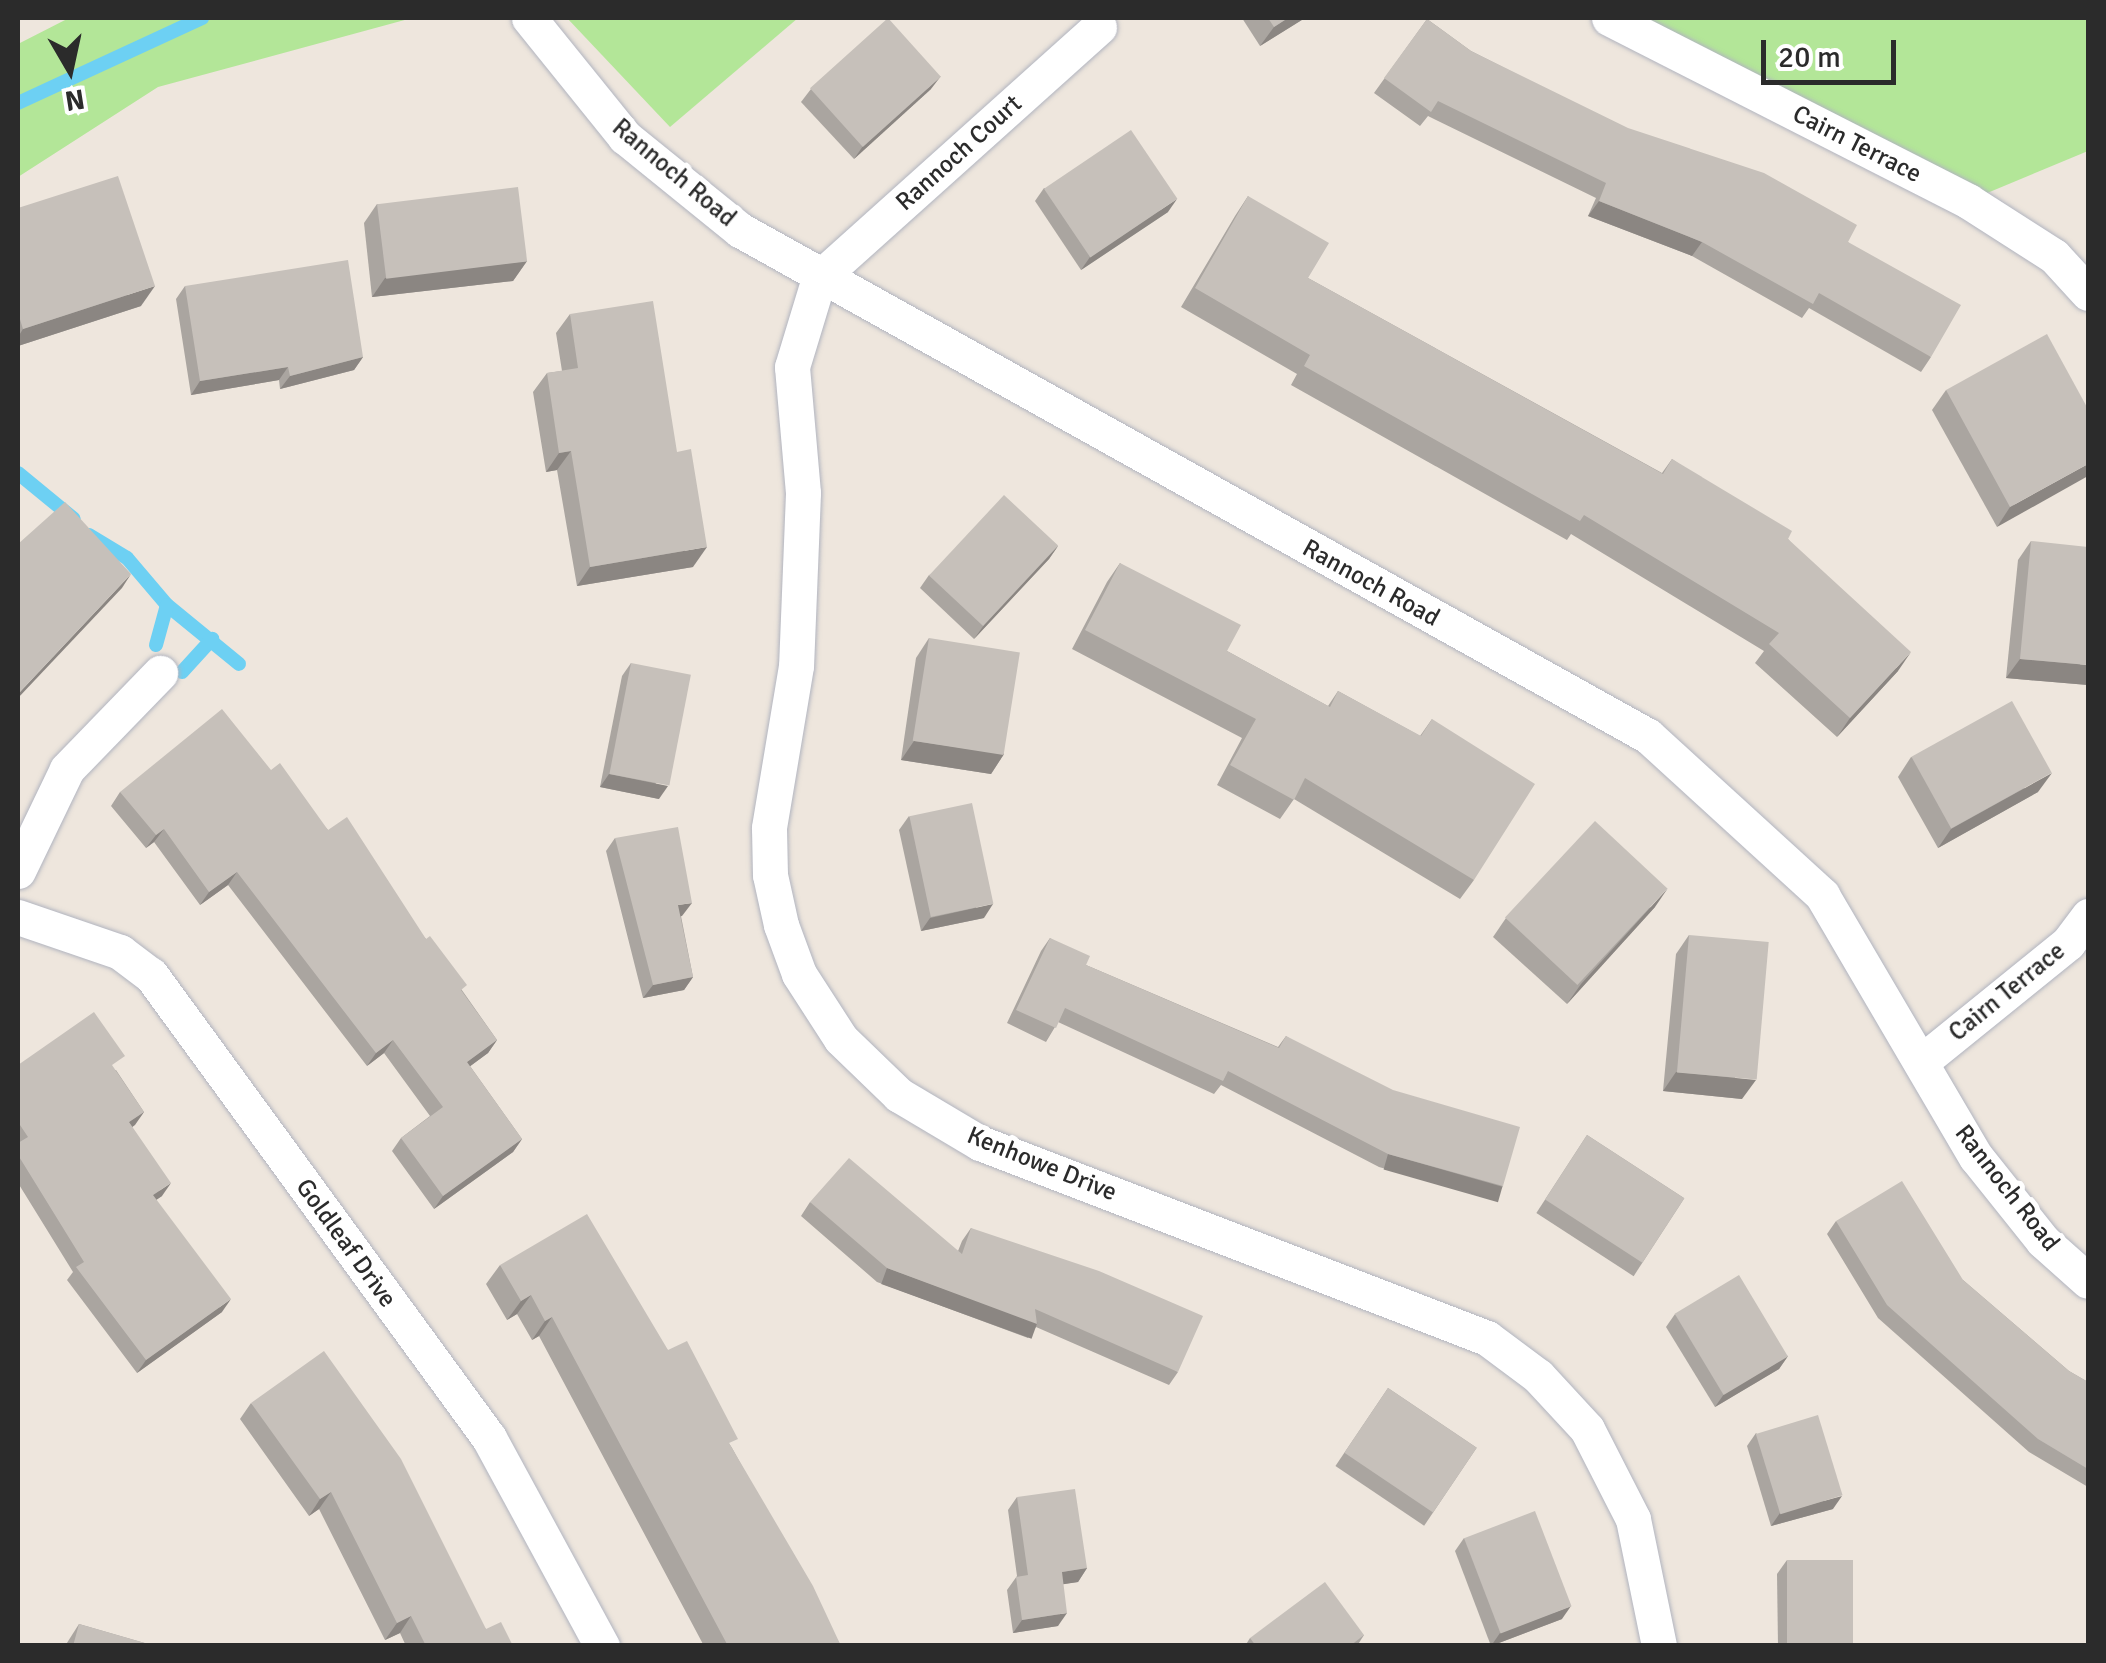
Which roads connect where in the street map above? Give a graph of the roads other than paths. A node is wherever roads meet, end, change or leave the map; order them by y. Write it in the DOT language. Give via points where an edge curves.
graph roads {
  1 [pos="529,18"];
  2 [pos="1610,18"];
  3 [pos="1099,27"];
  4 [pos="819,278"];
  5 [pos="2088,293"];
  6 [pos="160,673"];
  7 [pos="18,871"];
  8 [pos="2088,916"];
  9 [pos="18,918"];
  10 [pos="1921,1062"];
  11 [pos="2088,1282"];
  12 [pos="602,1646"];
  13 [pos="1659,1646"];
  1 -- 4 [label="street, Rannoch Road" via="625,137 740,230"];
  2 -- 5 [label="street, Cairn Terrace" via="1968,201 2054,256"];
  3 -- 4 [label="street, Rannoch Court"];
  4 -- 10 [label="street, Rannoch Road" via="1648,736 1822,895"];
  4 -- 13 [label="street, Kenhowe Drive" via="792,366 803,492 798,617 770,828 770,875 799,974 840,1039 899,1095 980,1143 1487,1338 1538,1376 1587,1429 1632,1520"];
  6 -- 7 [label="street" via="67,770"];
  8 -- 10 [label="street, Cairn Terrace" via="2068,943"];
  9 -- 12 [label="street, Goldleaf Drive" via="120,952 150,976 490,1438"];
  10 -- 11 [label="street, Rannoch Road" via="1976,1156 2044,1241"];
}
